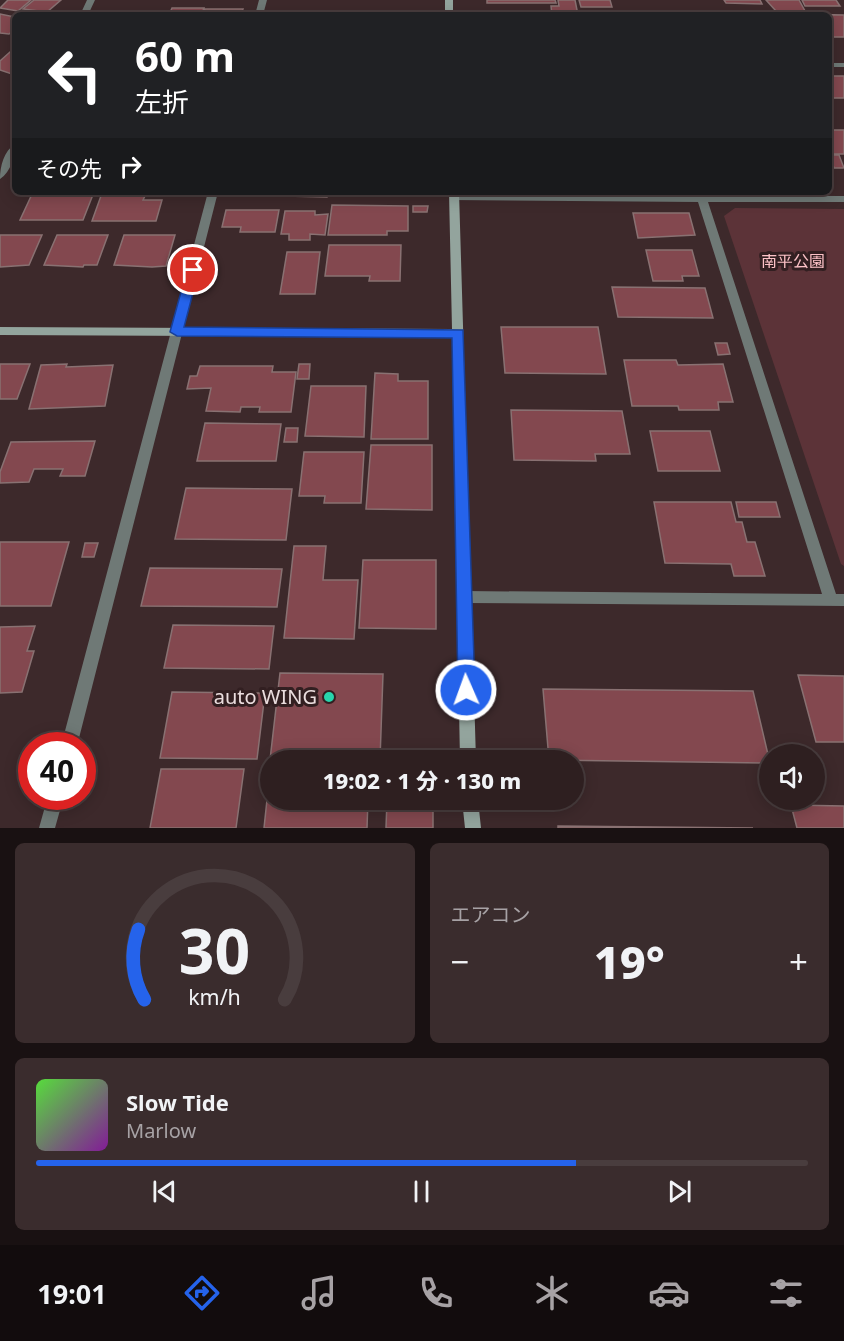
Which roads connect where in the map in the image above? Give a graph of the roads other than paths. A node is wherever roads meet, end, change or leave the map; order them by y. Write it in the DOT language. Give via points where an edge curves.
graph roads {
  1 [pos="12,153"];
  2 [pos="0,176"];
  3 [pos="212,195"];
  4 [pos="454,195"];
  5 [pos="702,199"];
  6 [pos="844,199"];
  7 [pos="0,331"];
  8 [pos="177,332"];
  9 [pos="458,333"];
  10 [pos="464,597"];
  11 [pos="837,600"];
  12 [pos="73,732"];
  13 [pos="468,750"];
  14 [pos="52,810"];
  15 [pos="471,810"];
  16 [pos="47,828"];
  17 [pos="472,828"];
  1 -- 2 [label="street"];
  3 -- 8 [label="street"];
  4 -- 5 [label="street"];
  4 -- 9 [label="street"];
  5 -- 6 [label="street"];
  5 -- 11 [label="street"];
  7 -- 8 [label="street"];
  8 -- 9 [label="street"];
  8 -- 12 [label="street"];
  9 -- 10 [label="street"];
  10 -- 11 [label="street"];
  10 -- 13 [label="street"];
  14 -- 16 [label="street"];
  15 -- 17 [label="street"];
}
